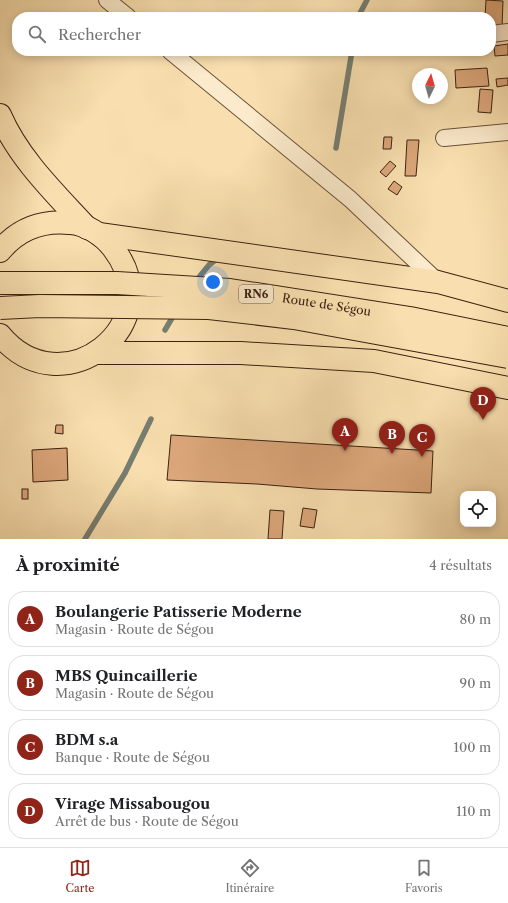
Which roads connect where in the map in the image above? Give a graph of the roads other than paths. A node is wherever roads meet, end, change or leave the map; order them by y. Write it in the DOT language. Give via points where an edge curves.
graph roads {
  1 [pos="107,0"];
  2 [pos="122,12"];
  3 [pos="508,32"];
  4 [pos="496,33"];
  5 [pos="176,56"];
  6 [pos="0,115"];
  7 [pos="508,132"];
  8 [pos="444,138"];
  9 [pos="93,231"];
  10 [pos="0,251"];
  11 [pos="438,282"];
  12 [pos="0,283"];
  13 [pos="508,301"];
  14 [pos="0,308"];
  15 [pos="0,335"];
  16 [pos="508,338"];
  17 [pos="8,350"];
  18 [pos="96,353"];
  19 [pos="508,357"];
  20 [pos="508,388"];
  1 -- 2 [label="street"];
  3 -- 4 [label="street"];
  5 -- 11 [label="street" via="350,198"];
  6 -- 9 [label="main road" via="26,159"];
  7 -- 8 [label="street"];
  9 -- 10 [label="main road" via="73,223 45,222 19,233"];
  9 -- 11 [label="main road"];
  9 -- 18 [label="main road" via="110,243 125,267 130,294 128,308 117,334"];
  11 -- 13 [label="main road"];
  12 -- 16 [label="main road, Route de Ségou / RN6, bridge" via="117,283 230,290 410,318"];
  14 -- 19 [label="main road, Route de Ségou / RN6, bridge" via="209,308 294,318"];
  15 -- 17 [label="main road"];
  17 -- 18 [label="main road" via="56,364 84,360"];
  18 -- 20 [label="main road" via="241,353 374,361"];
}
